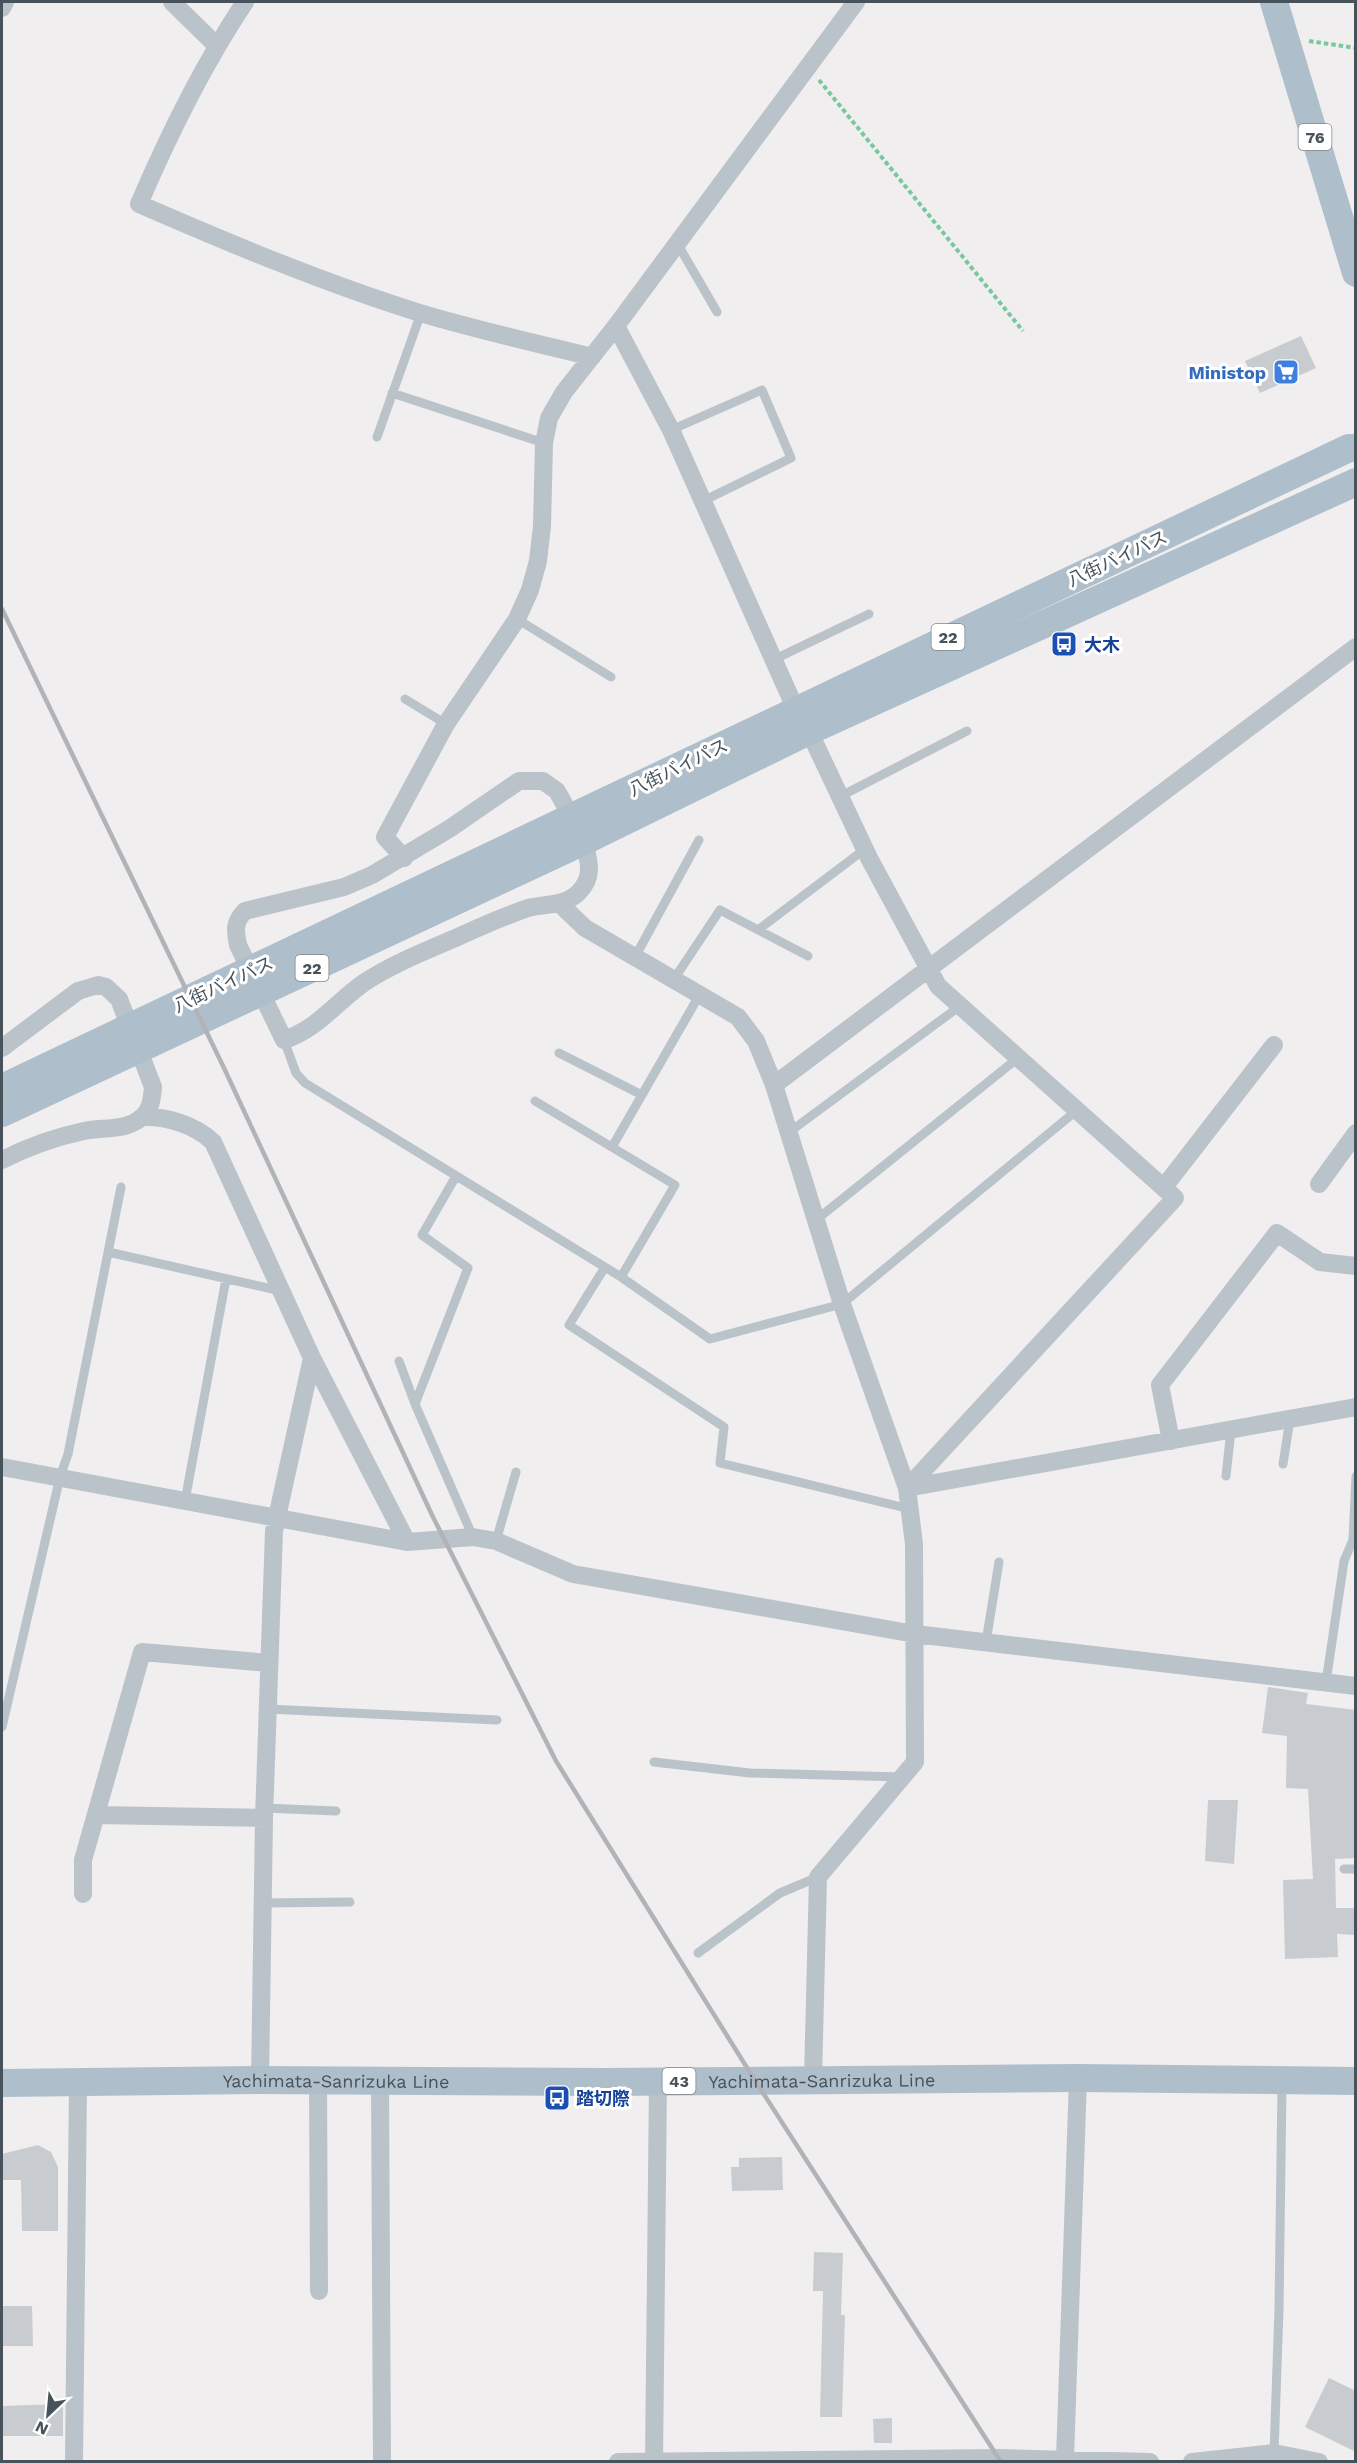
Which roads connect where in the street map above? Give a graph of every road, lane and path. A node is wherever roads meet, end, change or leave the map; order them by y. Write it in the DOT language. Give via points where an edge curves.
graph roads {
  1 [pos="5,2"];
  2 [pos="172,2"];
  3 [pos="245,2"];
  4 [pos="856,2"];
  5 [pos="1274,2"];
  6 [pos="2,8"];
  7 [pos="1285,38"];
  8 [pos="216,45"];
  9 [pos="1356,48"];
  10 [pos="807,66"];
  11 [pos="677,243"];
  12 [pos="1356,273"];
  13 [pos="717,312"];
  14 [pos="421,313"];
  15 [pos="616,326"];
  16 [pos="1023,331"];
  17 [pos="592,357"];
  18 [pos="393,393"];
  19 [pos="671,430"];
  20 [pos="377,437"];
  21 [pos="544,443"];
  22 [pos="1356,448"];
  23 [pos="1356,482"];
  24 [pos="703,501"];
  25 [pos="869,614"];
  26 [pos="518,620"];
  27 [pos="1356,647"];
  28 [pos="775,659"];
  29 [pos="610,677"];
  30 [pos="405,699"];
  31 [pos="802,720"];
  32 [pos="446,724"];
  33 [pos="967,731"];
  34 [pos="841,796"];
  35 [pos="578,829"];
  36 [pos="699,840"];
  37 [pos="865,849"];
  38 [pos="404,858"];
  39 [pos="560,904"];
  40 [pos="758,930"];
  41 [pos="808,956"];
  42 [pos="634,957"];
  43 [pos="927,969"];
  44 [pos="674,979"];
  45 [pos="700,994"];
  46 [pos="960,1006"];
  47 [pos="284,1040"];
  48 [pos="1274,1045"];
  49 [pos="2,1048"];
  50 [pos="559,1053"];
  51 [pos="1018,1058"];
  52 [pos="65,1072"];
  53 [pos="774,1085"];
  54 [pos="2,1088"];
  55 [pos="642,1095"];
  56 [pos="535,1101"];
  57 [pos="1076,1110"];
  58 [pos="2,1113"];
  59 [pos="142,1117"];
  60 [pos="788,1133"];
  61 [pos="1356,1133"];
  62 [pos="612,1147"];
  63 [pos="2,1160"];
  64 [pos="456,1176"];
  65 [pos="1319,1184"];
  66 [pos="121,1187"];
  67 [pos="1164,1187"];
  68 [pos="816,1220"];
  69 [pos="108,1252"];
  70 [pos="1356,1266"];
  71 [pos="605,1267"];
  72 [pos="621,1277"];
  73 [pos="226,1279"];
  74 [pos="280,1291"];
  75 [pos="842,1304"];
  76 [pos="312,1358"];
  77 [pos="399,1361"];
  78 [pos="414,1404"];
  79 [pos="1356,1407"];
  80 [pos="1290,1419"];
  81 [pos="1231,1430"];
  82 [pos="1171,1441"];
  83 [pos="1283,1464"];
  84 [pos="2,1467"];
  85 [pos="516,1472"];
  86 [pos="1226,1476"];
  87 [pos="1356,1476"];
  88 [pos="60,1477"];
  89 [pos="906,1488"];
  90 [pos="184,1501"];
  91 [pos="910,1509"];
  92 [pos="279,1519"];
  93 [pos="473,1537"];
  94 [pos="496,1541"];
  95 [pos="407,1542"];
  96 [pos="999,1562"];
  97 [pos="915,1634"];
  98 [pos="986,1642"];
  99 [pos="269,1663"];
  100 [pos="1326,1683"];
  101 [pos="1356,1686"];
  102 [pos="268,1709"];
  103 [pos="496,1720"];
  104 [pos="2,1727"];
  105 [pos="654,1762"];
  106 [pos="902,1777"];
  107 [pos="336,1811"];
  108 [pos="264,1813"];
  109 [pos="96,1815"];
  110 [pos="1344,1869"];
  111 [pos="1356,1869"];
  112 [pos="818,1877"];
  113 [pos="83,1894"];
  114 [pos="350,1902"];
  115 [pos="262,1903"];
  116 [pos="698,1953"];
  117 [pos="1078,2078"];
  118 [pos="813,2079"];
  119 [pos="1282,2079"];
  120 [pos="260,2080"];
  121 [pos="1356,2081"];
  122 [pos="78,2082"];
  123 [pos="318,2082"];
  124 [pos="658,2082"];
  125 [pos="2,2083"];
  126 [pos="380,2083"];
  127 [pos="319,2291"];
  128 [pos="1274,2453"];
  129 [pos="1065,2459"];
  130 [pos="654,2461"];
  131 [pos="944,2461"];
  132 [pos="74,2462"];
  133 [pos="382,2462"];
  134 [pos="618,2462"];
  135 [pos="1150,2462"];
  136 [pos="1192,2462"];
  137 [pos="1319,2462"];
  1 -- 6 [label="street"];
  2 -- 8 [label="street"];
  3 -- 8 [label="street"];
  4 -- 10 [label="street"];
  5 -- 7 [label="main road, 76"];
  7 -- 9 [label="path"];
  7 -- 12 [label="main road, 76"];
  8 -- 14 [label="street" via="139,204 328,282"];
  10 -- 11 [label="street"];
  10 -- 16 [label="path"];
  11 -- 13 [label="lane"];
  11 -- 15 [label="street"];
  14 -- 17 [label="street"];
  14 -- 18 [label="lane"];
  15 -- 17 [label="street"];
  15 -- 19 [label="street"];
  17 -- 21 [label="street" via="549,418"];
  18 -- 20 [label="lane"];
  18 -- 21 [label="lane"];
  19 -- 24 [label="street"];
  19 -- 24 [label="lane" via="762,390 790,458"];
  21 -- 26 [label="street" via="538,561"];
  22 -- 31 [label="main road, 八街バイパス / 22" via="1349,448"];
  23 -- 31 [label="main road, 八街バイパス / 22"];
  24 -- 28 [label="street"];
  25 -- 28 [label="lane"];
  26 -- 29 [label="lane"];
  26 -- 32 [label="street"];
  27 -- 43 [label="street"];
  28 -- 31 [label="street"];
  30 -- 32 [label="lane"];
  31 -- 34 [label="street"];
  31 -- 35 [label="main road, 八街バイパス / 22"];
  32 -- 38 [label="street" via="385,837"];
  33 -- 34 [label="lane"];
  34 -- 37 [label="street"];
  35 -- 38 [label="street" via="557,792 543,781 519,781"];
  35 -- 39 [label="street" via="591,867 588,880 580,891"];
  35 -- 52 [label="main road, 八街バイパス / 22"];
  36 -- 42 [label="lane"];
  37 -- 40 [label="lane"];
  37 -- 43 [label="street"];
  38 -- 47 [label="street" via="344,886 253,908 237,919 238,945"];
  39 -- 42 [label="street" via="585,928"];
  39 -- 47 [label="street" via="531,908 486,924 381,972 304,1034"];
  40 -- 41 [label="lane"];
  40 -- 44 [label="lane" via="720,910"];
  42 -- 44 [label="street"];
  43 -- 46 [label="street" via="938,986"];
  43 -- 53 [label="street"];
  44 -- 45 [label="street"];
  45 -- 53 [label="street" via="738,1017 748,1029"];
  45 -- 55 [label="lane"];
  46 -- 51 [label="street"];
  46 -- 60 [label="lane"];
  47 -- 64 [label="lane" via="296,1073 305,1083"];
  48 -- 67 [label="street"];
  49 -- 59 [label="street" via="78,991 87,986 106,987 119,999 153,1087"];
  50 -- 55 [label="lane"];
  51 -- 57 [label="street"];
  51 -- 68 [label="lane"];
  52 -- 54 [label="main road, 八街バイパス / 22"];
  52 -- 58 [label="main road, 八街バイパス / 22"];
  53 -- 60 [label="street"];
  55 -- 62 [label="lane"];
  56 -- 62 [label="lane"];
  57 -- 67 [label="street"];
  57 -- 75 [label="lane"];
  59 -- 63 [label="street" via="126,1126 85,1131 32,1145"];
  59 -- 74 [label="street" via="195,1128 213,1142"];
  60 -- 68 [label="street"];
  61 -- 65 [label="street"];
  62 -- 72 [label="lane" via="675,1185"];
  64 -- 71 [label="lane"];
  64 -- 78 [label="lane" via="422,1235 468,1268"];
  66 -- 69 [label="lane"];
  67 -- 89 [label="street" via="1175,1198"];
  68 -- 75 [label="street"];
  69 -- 73 [label="lane"];
  69 -- 88 [label="lane" via="68,1454"];
  70 -- 82 [label="street" via="1320,1262 1277,1233 1160,1385"];
  71 -- 72 [label="lane"];
  71 -- 91 [label="lane" via="570,1325 724,1427 720,1463"];
  72 -- 75 [label="lane" via="710,1339"];
  73 -- 74 [label="lane"];
  73 -- 90 [label="lane"];
  74 -- 76 [label="street"];
  75 -- 89 [label="street"];
  76 -- 92 [label="street"];
  76 -- 95 [label="street"];
  77 -- 78 [label="lane"];
  78 -- 93 [label="lane"];
  79 -- 80 [label="street"];
  80 -- 81 [label="street"];
  80 -- 83 [label="lane"];
  81 -- 82 [label="street"];
  81 -- 86 [label="lane"];
  82 -- 89 [label="street"];
  84 -- 88 [label="street"];
  85 -- 94 [label="lane"];
  87 -- 100 [label="lane" via="1353,1540 1344,1561"];
  88 -- 90 [label="street"];
  88 -- 104 [label="lane"];
  89 -- 91 [label="street"];
  90 -- 92 [label="street"];
  91 -- 97 [label="street"];
  92 -- 95 [label="street"];
  92 -- 99 [label="street" via="274,1531"];
  93 -- 94 [label="street"];
  93 -- 95 [label="street"];
  94 -- 97 [label="street" via="573,1574"];
  96 -- 98 [label="lane"];
  97 -- 98 [label="street"];
  97 -- 106 [label="street" via="915,1762"];
  98 -- 100 [label="street"];
  99 -- 102 [label="street"];
  99 -- 109 [label="street" via="142,1652"];
  100 -- 101 [label="street"];
  102 -- 103 [label="lane"];
  102 -- 108 [label="street"];
  105 -- 106 [label="lane" via="750,1773"];
  106 -- 112 [label="street"];
  107 -- 108 [label="lane"];
  108 -- 109 [label="street"];
  108 -- 115 [label="street"];
  109 -- 113 [label="street" via="83,1860"];
  110 -- 111 [label="lane"];
  112 -- 116 [label="lane" via="780,1893"];
  112 -- 118 [label="street"];
  114 -- 115 [label="lane"];
  115 -- 120 [label="street"];
  117 -- 118 [label="main road, Yachimata-Sanrizuka Line / 43"];
  117 -- 119 [label="main road, Yachimata-Sanrizuka Line / 43"];
  117 -- 129 [label="street"];
  118 -- 124 [label="main road, Yachimata-Sanrizuka Line / 43"];
  119 -- 121 [label="main road, Yachimata-Sanrizuka Line / 43"];
  119 -- 128 [label="lane"];
  120 -- 122 [label="main road, Yachimata-Sanrizuka Line / 43"];
  120 -- 123 [label="main road, Yachimata-Sanrizuka Line / 43"];
  122 -- 125 [label="main road, Yachimata-Sanrizuka Line / 43"];
  122 -- 132 [label="street"];
  123 -- 126 [label="main road, Yachimata-Sanrizuka Line / 43"];
  123 -- 127 [label="street"];
  124 -- 126 [label="main road, Yachimata-Sanrizuka Line / 43"];
  124 -- 130 [label="street"];
  126 -- 133 [label="street"];
  128 -- 136 [label="street"];
  128 -- 137 [label="street"];
  129 -- 131 [label="street"];
  129 -- 135 [label="street"];
  130 -- 131 [label="street"];
  130 -- 134 [label="street"];
}
